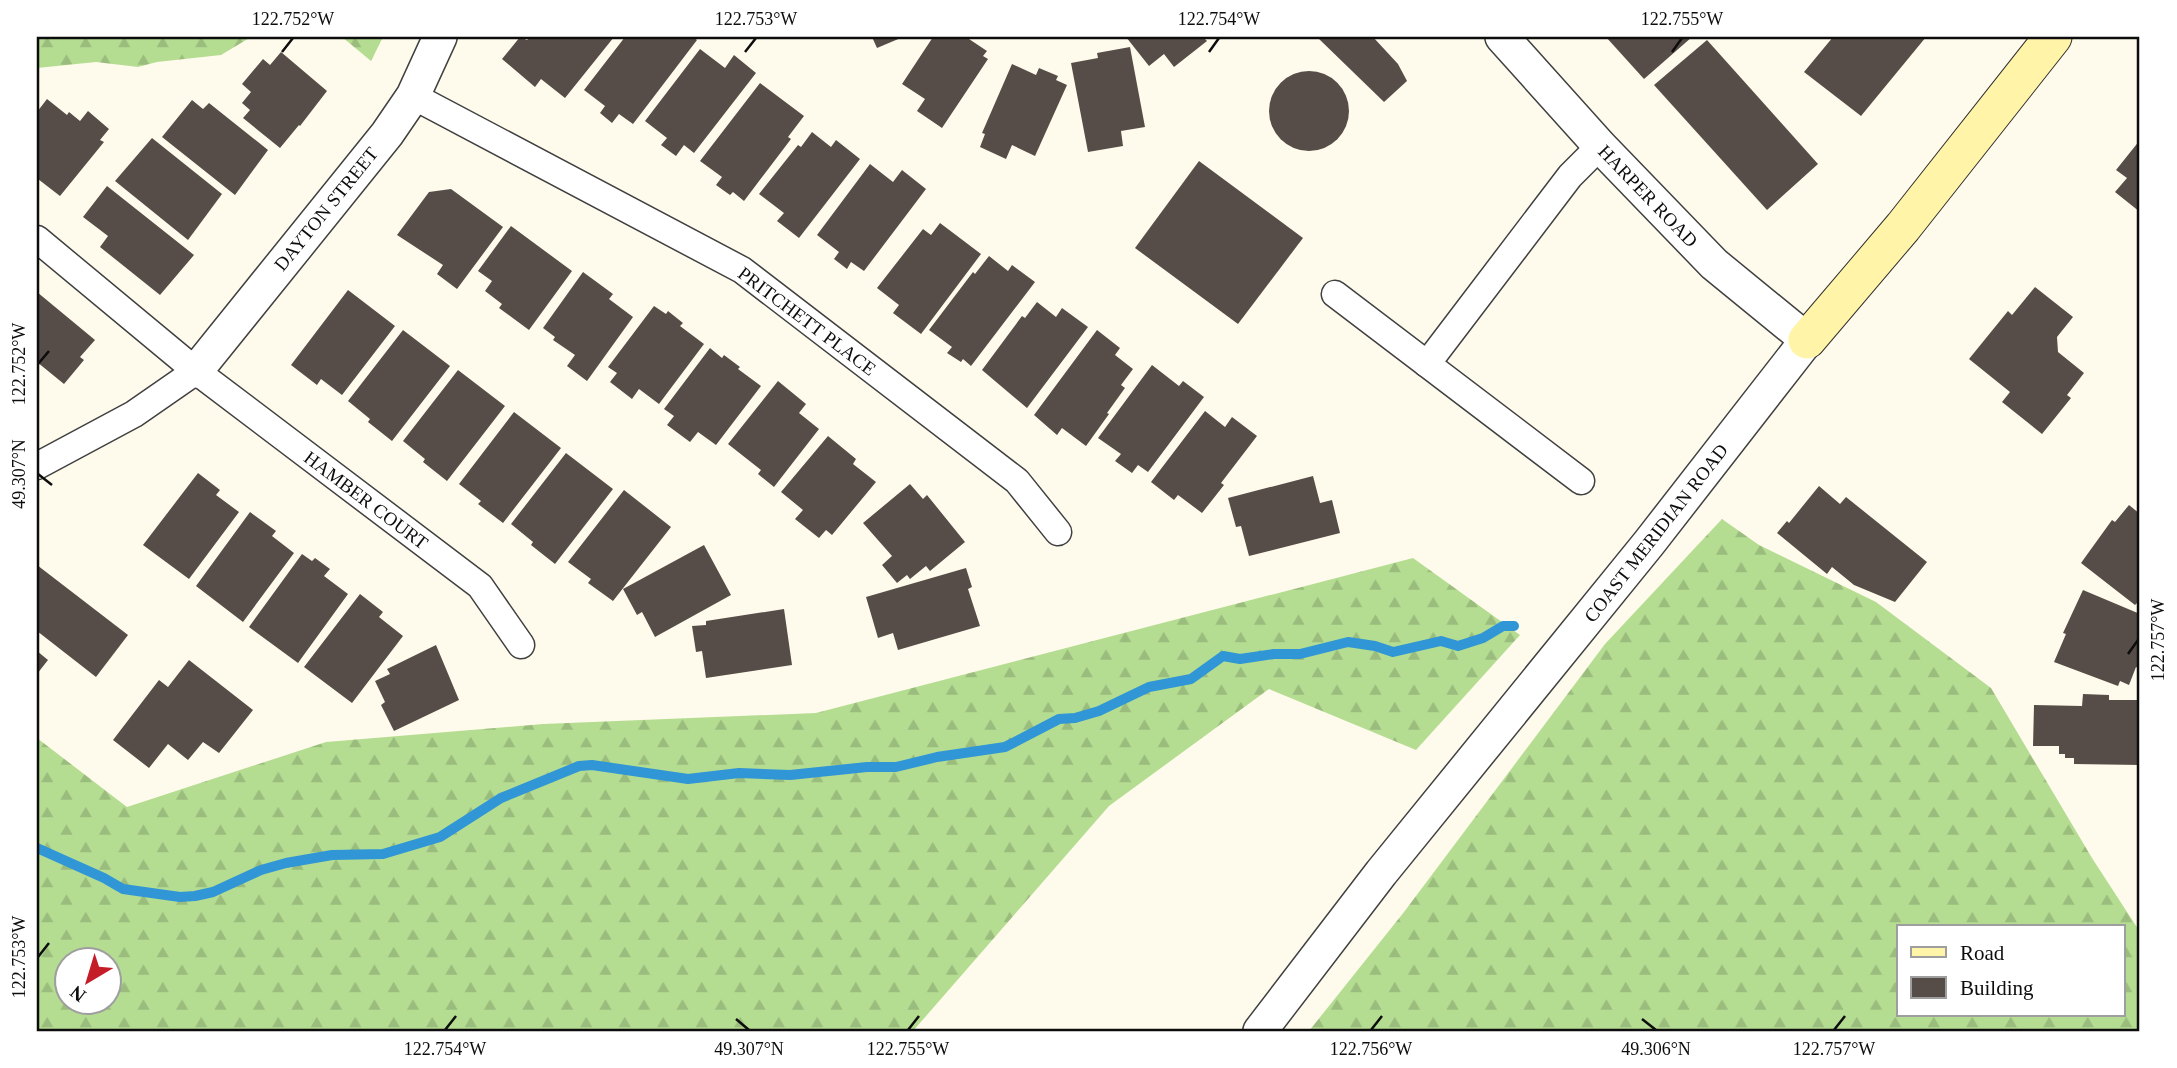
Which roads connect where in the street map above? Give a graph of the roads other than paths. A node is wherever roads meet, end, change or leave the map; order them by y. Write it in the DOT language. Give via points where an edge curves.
graph roads {
  1 [pos="440,37"];
  2 [pos="1502,37"];
  3 [pos="2053,37"];
  4 [pos="413,96"];
  5 [pos="1600,146"];
  6 [pos="37,239"];
  7 [pos="1335,294"];
  8 [pos="1807,340"];
  9 [pos="1427,364"];
  10 [pos="196,371"];
  11 [pos="37,466"];
  12 [pos="1581,481"];
  13 [pos="1058,532"];
  14 [pos="521,645"];
  15 [pos="1260,1031"];
  1 -- 4 [label="street, DAYTON STREET"];
  2 -- 5 [label="street, HARPER ROAD"];
  3 -- 8 [label="main road, COAST MERIDIAN ROAD"];
  4 -- 10 [label="street, DAYTON STREET" via="387,135"];
  4 -- 13 [label="street, PRITCHETT PLACE" via="742,270 1017,481"];
  5 -- 8 [label="street, HARPER ROAD" via="1714,264"];
  5 -- 9 [label="street" via="1570,176"];
  6 -- 10 [label="street, HAMBER COURT"];
  7 -- 9 [label="street"];
  8 -- 15 [label="street, COAST MERIDIAN ROAD"];
  9 -- 12 [label="street"];
  10 -- 11 [label="street" via="134,414"];
  10 -- 14 [label="street, HAMBER COURT" via="480,586"];
}
